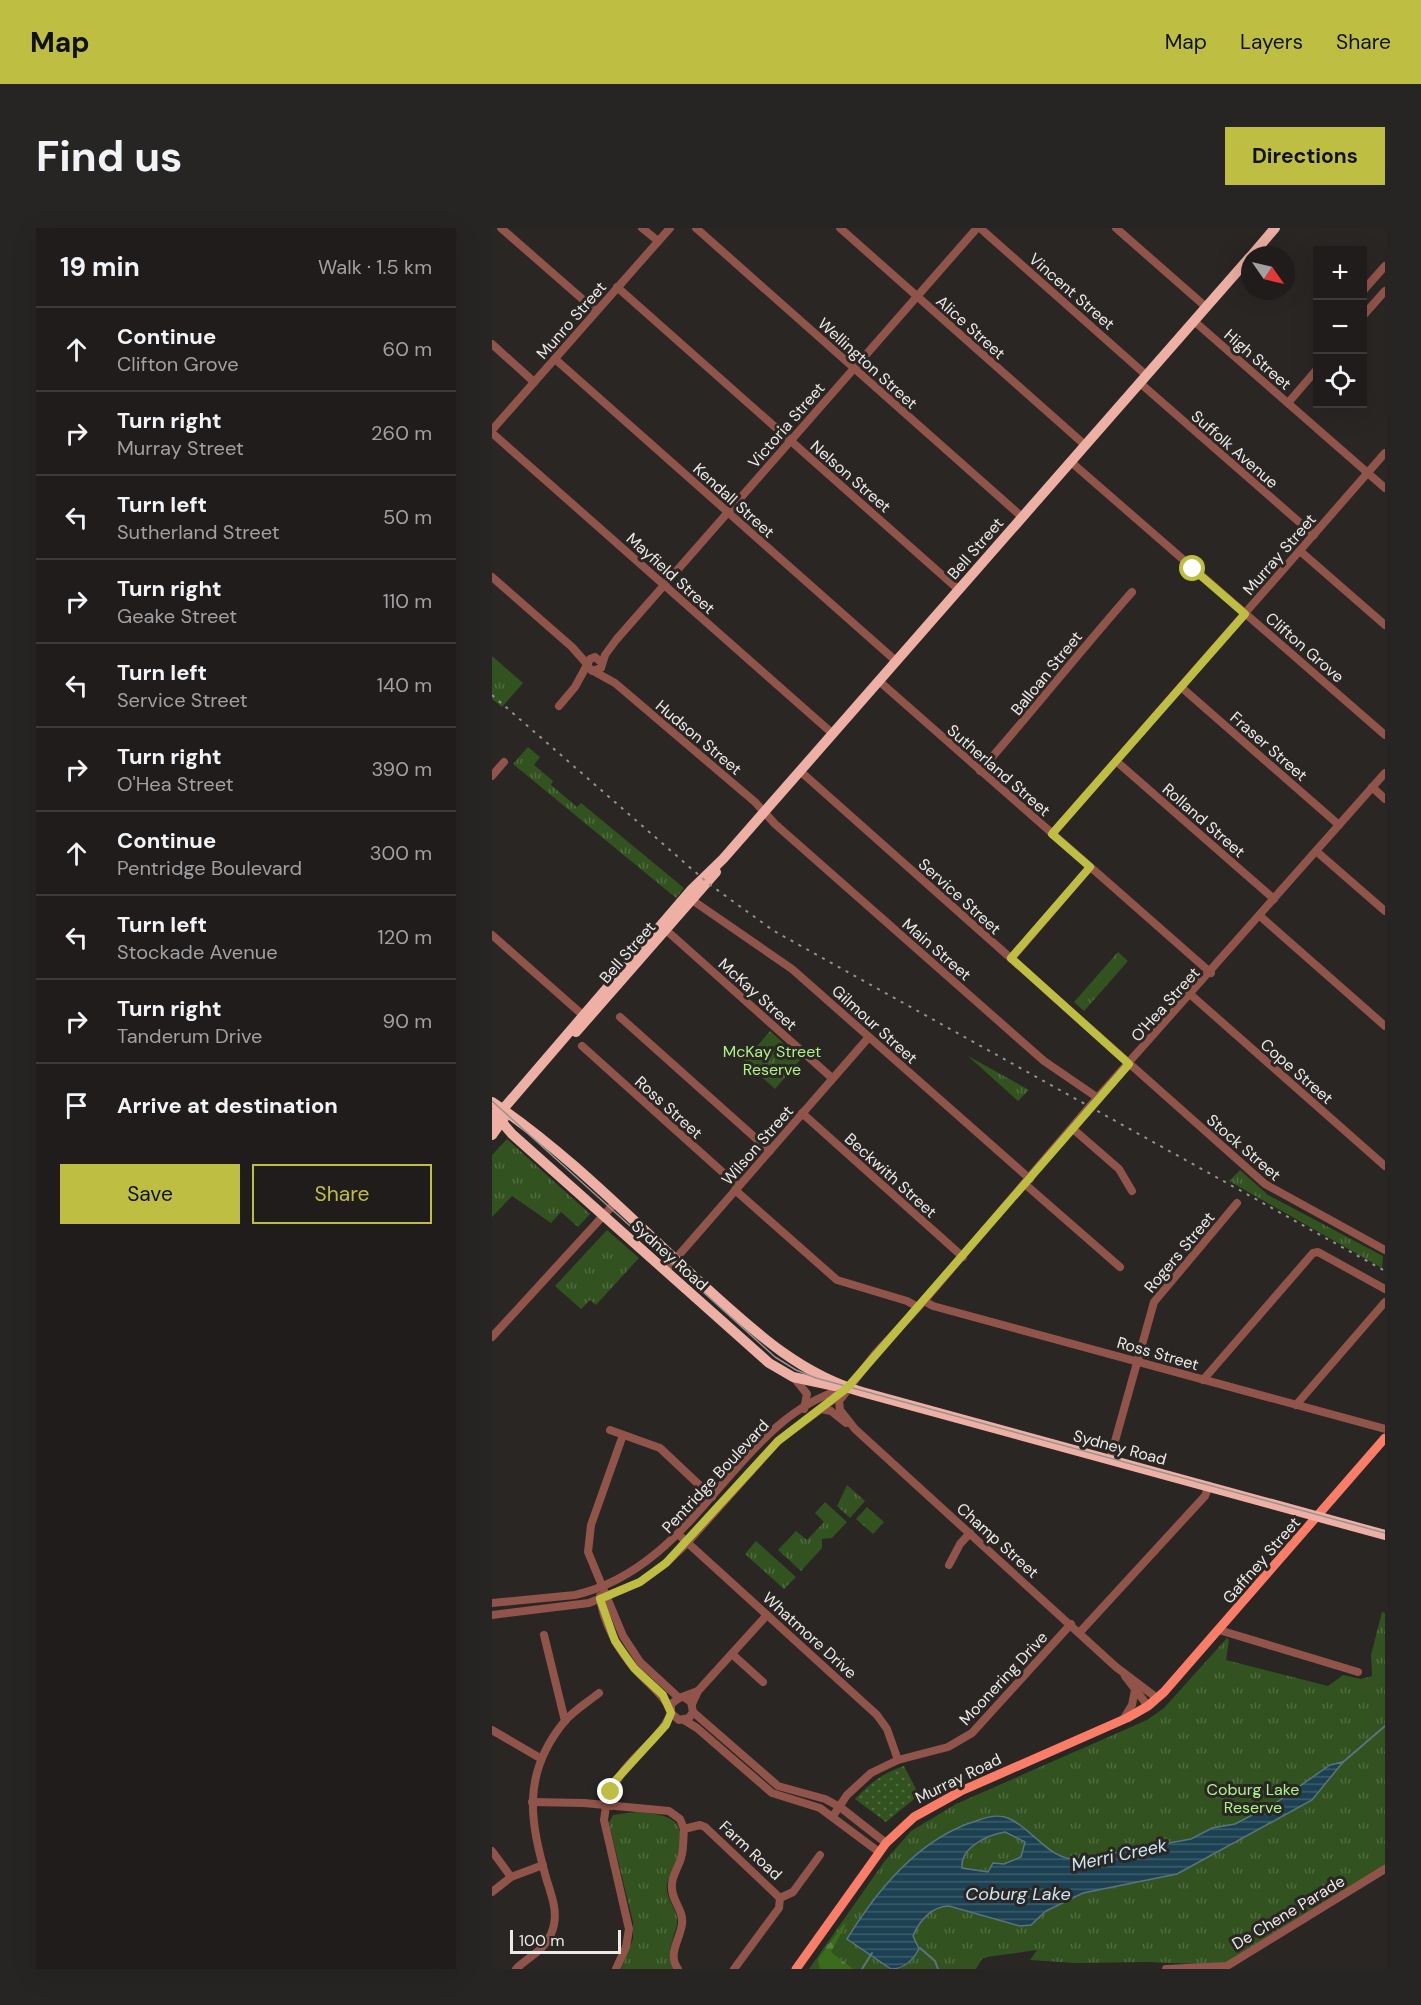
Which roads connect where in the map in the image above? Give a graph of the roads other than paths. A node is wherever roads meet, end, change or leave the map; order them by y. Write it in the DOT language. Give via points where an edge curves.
graph roads {
  1 [pos="501,228"];
  2 [pos="642,228"];
  3 [pos="670,228"];
  4 [pos="696,228"];
  5 [pos="840,228"];
  6 [pos="978,228"];
  7 [pos="1116,228"];
  8 [pos="1275,228"];
  9 [pos="658,242"];
  10 [pos="1260,246"];
  11 [pos="1385,266"];
  12 [pos="1241,267"];
  13 [pos="1367,286"];
  14 [pos="617,287"];
  15 [pos="1385,291"];
  16 [pos="918,297"];
  17 [pos="1206,307"];
  18 [pos="1367,311"];
  19 [pos="596,312"];
  20 [pos="1194,321"];
  21 [pos="492,344"];
  22 [pos="555,359"];
  23 [pos="854,368"];
  24 [pos="1313,373"];
  25 [pos="1143,379"];
  26 [pos="534,382"];
  27 [pos="1288,402"];
  28 [pos="492,431"];
  29 [pos="791,441"];
  30 [pos="1085,445"];
  31 [pos="1385,453"];
  32 [pos="1071,462"];
  33 [pos="1368,473"];
  34 [pos="1385,488"];
  35 [pos="727,513"];
  36 [pos="1022,517"];
  37 [pos="1314,535"];
  38 [pos="1300,551"];
  39 [pos="492,577"];
  40 [pos="664,585"];
  41 [pos="959,590"];
  42 [pos="1132,592"];
  43 [pos="1245,614"];
  44 [pos="1385,625"];
  45 [pos="616,640"];
  46 [pos="590,661"];
  47 [pos="896,661"];
  48 [pos="602,664"];
  49 [pos="594,672"];
  50 [pos="879,681"];
  51 [pos="615,683"];
  52 [pos="575,687"];
  53 [pos="1181,687"];
  54 [pos="560,706"];
  55 [pos="833,734"];
  56 [pos="1385,735"];
  57 [pos="1116,760"];
  58 [pos="504,762"];
  59 [pos="800,771"];
  60 [pos="981,771"];
  61 [pos="1385,773"];
  62 [pos="492,776"];
  63 [pos="1372,788"];
  64 [pos="1385,798"];
  65 [pos="764,812"];
  66 [pos="1339,825"];
  67 [pos="1052,834"];
  68 [pos="1316,851"];
  69 [pos="723,859"];
  70 [pos="1090,867"];
  71 [pos="1274,899"];
  72 [pos="692,900"];
  73 [pos="1385,911"];
  74 [pos="1260,916"];
  75 [pos="666,930"];
  76 [pos="492,935"];
  77 [pos="1011,958"];
  78 [pos="1211,973"];
  79 [pos="1191,995"];
  80 [pos="585,1017"];
  81 [pos="620,1017"];
  82 [pos="1385,1026"];
  83 [pos="868,1037"];
  84 [pos="582,1046"];
  85 [pos="1129,1064"];
  86 [pos="832,1078"];
  87 [pos="1098,1098"];
  88 [pos="492,1102"];
  89 [pos="802,1113"];
  90 [pos="499,1116"];
  91 [pos="1073,1129"];
  92 [pos="492,1135"];
  93 [pos="770,1150"];
  94 [pos="1385,1166"];
  95 [pos="1028,1182"];
  96 [pos="737,1188"];
  97 [pos="1131,1191"];
  98 [pos="1237,1203"];
  99 [pos="614,1204"];
  100 [pos="603,1216"];
  101 [pos="1385,1250"];
  102 [pos="963,1257"];
  103 [pos="675,1259"];
  104 [pos="1120,1267"];
  105 [pos="665,1271"];
  106 [pos="1385,1289"];
  107 [pos="924,1301"];
  108 [pos="1385,1302"];
  109 [pos="918,1308"];
  110 [pos="492,1337"];
  111 [pos="1137,1360"];
  112 [pos="793,1377"];
  113 [pos="1203,1380"];
  114 [pos="847,1388"];
  115 [pos="1296,1405"];
  116 [pos="804,1409"];
  117 [pos="821,1409"];
  118 [pos="855,1429"];
  119 [pos="610,1430"];
  120 [pos="1385,1430"];
  121 [pos="623,1435"];
  122 [pos="1385,1438"];
  123 [pos="1110,1460"];
  124 [pos="1209,1486"];
  125 [pos="712,1497"];
  126 [pos="1318,1516"];
  127 [pos="970,1533"];
  128 [pos="679,1535"];
  129 [pos="1385,1535"];
  130 [pos="687,1543"];
  131 [pos="949,1565"];
  132 [pos="601,1586"];
  133 [pos="608,1595"];
  134 [pos="600,1599"];
  135 [pos="495,1603"];
  136 [pos="496,1614"];
  137 [pos="767,1615"];
  138 [pos="1071,1624"];
  139 [pos="1219,1630"];
  140 [pos="1080,1632"];
  141 [pos="544,1635"];
  142 [pos="732,1654"];
  143 [pos="1123,1672"];
  144 [pos="1358,1672"];
  145 [pos="763,1682"];
  146 [pos="1134,1690"];
  147 [pos="698,1691"];
  148 [pos="599,1693"];
  149 [pos="682,1698"];
  150 [pos="1156,1698"];
  151 [pos="1148,1706"];
  152 [pos="693,1708"];
  153 [pos="671,1710"];
  154 [pos="681,1720"];
  155 [pos="1123,1720"];
  156 [pos="565,1721"];
  157 [pos="666,1725"];
  158 [pos="492,1730"];
  159 [pos="540,1758"];
  160 [pos="898,1760"];
  161 [pos="532,1802"];
  162 [pos="609,1806"];
  163 [pos="840,1807"];
  164 [pos="834,1816"];
  165 [pos="684,1829"];
  166 [pos="886,1843"];
  167 [pos="492,1851"];
  168 [pos="879,1852"];
  169 [pos="820,1855"];
  170 [pos="543,1865"];
  171 [pos="1385,1869"];
  172 [pos="511,1877"];
  173 [pos="492,1892"];
  174 [pos="780,1898"];
  175 [pos="797,1968"];
  176 [pos="516,1969"];
  177 [pos="616,1969"];
  178 [pos="678,1969"];
  179 [pos="734,1969"];
  180 [pos="1166,1969"];
  1 -- 19 [label="street"];
  2 -- 9 [label="street"];
  3 -- 9 [label="street, Munro Street"];
  4 -- 23 [label="street, Wellington Street"];
  5 -- 16 [label="street, Alice Street"];
  6 -- 16 [label="street, Victoria Street"];
  6 -- 25 [label="street, Vincent Street"];
  7 -- 17 [label="street"];
  8 -- 10 [label="highway, Bell Street"];
  9 -- 14 [label="street, Munro Street"];
  11 -- 13 [label="street"];
  12 -- 17 [label="highway, Bell Street"];
  14 -- 19 [label="street, Munro Street"];
  14 -- 29 [label="street, Nelson Street"];
  15 -- 18 [label="street"];
  16 -- 23 [label="street, Victoria Street"];
  16 -- 30 [label="street, Alice Street"];
  17 -- 20 [label="highway, Bell Street"];
  19 -- 22 [label="street, Munro Street"];
  20 -- 25 [label="highway, Bell Street"];
  20 -- 27 [label="street, High Street"];
  21 -- 26 [label="street"];
  22 -- 26 [label="street, Munro Street"];
  22 -- 35 [label="street, Kendall Street"];
  23 -- 29 [label="street, Victoria Street"];
  23 -- 36 [label="street, Wellington Street"];
  24 -- 27 [label="street"];
  25 -- 30 [label="highway, Bell Street"];
  25 -- 37 [label="street, Suffolk Avenue"];
  26 -- 28 [label="street, Munro Street"];
  27 -- 33 [label="street, High Street"];
  28 -- 40 [label="street, Mayfield Street"];
  29 -- 35 [label="street, Victoria Street"];
  29 -- 41 [label="street, Nelson Street"];
  30 -- 32 [label="highway, Bell Street"];
  31 -- 33 [label="street, Murray Street"];
  32 -- 36 [label="highway, Bell Street"];
  32 -- 43 [label="street, Clifton Grove"];
  33 -- 34 [label="street, High Street"];
  33 -- 37 [label="street, Murray Street"];
  35 -- 40 [label="street, Victoria Street"];
  35 -- 47 [label="street, Kendall Street"];
  36 -- 41 [label="highway, Bell Street"];
  37 -- 38 [label="street, Murray Street"];
  38 -- 43 [label="street, Murray Street"];
  38 -- 44 [label="street"];
  39 -- 46 [label="street"];
  40 -- 45 [label="street, Victoria Street"];
  40 -- 55 [label="street, Mayfield Street"];
  41 -- 47 [label="highway, Bell Street"];
  42 -- 60 [label="street, Balloan Street"];
  43 -- 53 [label="street, Murray Street"];
  43 -- 56 [label="street, Clifton Grove"];
  45 -- 46 [label="street, Victoria Street"];
  45 -- 48 [label="street, Victoria Street"];
  46 -- 48 [label="street" via="600,659"];
  46 -- 49 [label="street, Hudson Street"];
  46 -- 52 [label="street, Victoria Street"];
  47 -- 50 [label="highway, Bell Street"];
  48 -- 49 [label="street, Victoria Street"];
  48 -- 51 [label="street, Hudson Street"];
  49 -- 51 [label="street, Hudson Street"];
  49 -- 52 [label="street, Victoria Street"];
  50 -- 55 [label="highway, Bell Street"];
  50 -- 60 [label="street, Sutherland Street"];
  51 -- 65 [label="street, Hudson Street"];
  52 -- 54 [label="street, Victoria Street"];
  53 -- 57 [label="street, Murray Street"];
  53 -- 66 [label="street, Fraser Street"];
  55 -- 59 [label="highway, Bell Street"];
  57 -- 67 [label="street, Murray Street"];
  57 -- 71 [label="street, Rolland Street"];
  58 -- 62 [label="street"];
  59 -- 65 [label="highway, Bell Street"];
  59 -- 77 [label="street, Service Street"];
  60 -- 67 [label="street, Sutherland Street"];
  61 -- 63 [label="street, O'Hea Street"];
  63 -- 64 [label="street"];
  63 -- 66 [label="street, O'Hea Street"];
  65 -- 69 [label="highway, Bell Street"];
  65 -- 87 [label="street, Main Street" via="1027,1047"];
  66 -- 68 [label="street, O'Hea Street"];
  67 -- 70 [label="street, Sutherland Street"];
  68 -- 71 [label="street, O'Hea Street"];
  68 -- 73 [label="street"];
  69 -- 72 [label="highway, Bell Street"];
  69 -- 80 [label="highway, Bell Street" via="692,889"];
  70 -- 77 [label="street"];
  70 -- 78 [label="street, Sutherland Street"];
  71 -- 74 [label="street, O'Hea Street"];
  72 -- 75 [label="highway, Bell Street"];
  72 -- 83 [label="street, Gilmour Street" via="792,969"];
  74 -- 78 [label="street, O'Hea Street"];
  74 -- 82 [label="street"];
  75 -- 80 [label="highway, Bell Street"];
  75 -- 86 [label="street, McKay Street"];
  76 -- 80 [label="street"];
  77 -- 85 [label="street, Service Street"];
  78 -- 79 [label="street, O'Hea Street"];
  79 -- 85 [label="street, O'Hea Street"];
  79 -- 94 [label="street, Cope Street"];
  80 -- 90 [label="highway, Bell Street"];
  81 -- 93 [label="street"];
  83 -- 86 [label="street, Wilson Street"];
  83 -- 95 [label="street, Gilmour Street"];
  84 -- 96 [label="street, Ross Street"];
  85 -- 87 [label="street, O'Hea Street"];
  85 -- 101 [label="street, Stock Street" via="1272,1190"];
  86 -- 89 [label="street, Wilson Street"];
  87 -- 91 [label="street, O'Hea Street"];
  88 -- 90 [label="highway, Sydney Road"];
  89 -- 93 [label="street, Wilson Street"];
  89 -- 102 [label="street, Beckwith Street"];
  90 -- 92 [label="highway, Bell Street"];
  90 -- 99 [label="highway, Sydney Road"];
  90 -- 100 [label="highway, Sydney Road"];
  91 -- 95 [label="street, O'Hea Street"];
  91 -- 97 [label="street" via="1119,1169"];
  93 -- 96 [label="street, Wilson Street"];
  95 -- 102 [label="street, O'Hea Street"];
  95 -- 104 [label="street, Gilmour Street"];
  96 -- 103 [label="street, Wilson Street"];
  96 -- 109 [label="street, Ross Street" via="837,1280 907,1301"];
  98 -- 111 [label="street, Rogers Street" via="1156,1298"];
  99 -- 100 [label="street"];
  99 -- 103 [label="highway, Sydney Road"];
  100 -- 105 [label="highway, Sydney Road"];
  100 -- 110 [label="street"];
  102 -- 107 [label="street, O'Hea Street"];
  103 -- 105 [label="street, Wilson Street"];
  103 -- 114 [label="highway, Sydney Road" via="785,1356"];
  105 -- 112 [label="highway, Sydney Road" via="769,1363"];
  106 -- 113 [label="street" via="1316,1252"];
  107 -- 109 [label="street, O'Hea Street"];
  107 -- 111 [label="street, Ross Street"];
  108 -- 115 [label="street"];
  109 -- 114 [label="street, O'Hea Street"];
  111 -- 113 [label="street, Ross Street"];
  111 -- 123 [label="street, Rogers Street"];
  112 -- 114 [label="highway, Sydney Road"];
  112 -- 116 [label="street" via="806,1391"];
  113 -- 115 [label="street, Ross Street"];
  114 -- 116 [label="street, Pentridge Boulevard" via="827,1394"];
  114 -- 117 [label="street, Pentridge Boulevard"];
  114 -- 118 [label="street, Champ Street" via="839,1407"];
  114 -- 123 [label="highway, Sydney Road"];
  115 -- 120 [label="street, Ross Street"];
  116 -- 125 [label="street, Pentridge Boulevard" via="766,1438"];
  117 -- 118 [label="street, Champ Street" via="831,1411"];
  117 -- 130 [label="street, Pentridge Boulevard" via="778,1441"];
  118 -- 127 [label="street, Champ Street"];
  119 -- 121 [label="street"];
  121 -- 125 [label="street" via="660,1448"];
  121 -- 132 [label="street" via="588,1540 588,1552"];
  122 -- 126 [label="main road, Gaffney Street"];
  123 -- 124 [label="highway, Sydney Road"];
  124 -- 126 [label="highway, Sydney Road"];
  124 -- 140 [label="street" via="1205,1496"];
  125 -- 128 [label="street, Pentridge Boulevard"];
  126 -- 129 [label="highway, Sydney Road"];
  126 -- 139 [label="main road, Gaffney Street"];
  127 -- 131 [label="street"];
  127 -- 138 [label="street, Champ Street"];
  128 -- 130 [label="street, Whatmore Drive"];
  128 -- 132 [label="street, Pentridge Boulevard" via="633,1571"];
  130 -- 133 [label="street, Pentridge Boulevard" via="640,1582"];
  130 -- 137 [label="street, Whatmore Drive"];
  132 -- 133 [label="street"];
  132 -- 134 [label="street"];
  132 -- 135 [label="street, Pentridge Boulevard" via="575,1595"];
  133 -- 134 [label="street, Pentridge Boulevard"];
  133 -- 149 [label="street" via="623,1636 640,1662"];
  134 -- 136 [label="street, Pentridge Boulevard"];
  134 -- 153 [label="street" via="615,1641 634,1668 663,1695"];
  135 -- 136 [label="street"];
  137 -- 142 [label="street"];
  137 -- 160 [label="street, Whatmore Drive" via="878,1715"];
  138 -- 140 [label="street, Champ Street"];
  138 -- 160 [label="street, Moonering Drive" via="965,1739"];
  139 -- 144 [label="street"];
  139 -- 150 [label="main road, Gaffney Street"];
  140 -- 143 [label="street, Champ Street"];
  141 -- 156 [label="street"];
  142 -- 145 [label="street"];
  142 -- 147 [label="street"];
  143 -- 146 [label="street, Champ Street"];
  143 -- 150 [label="street, Champ Street"];
  146 -- 151 [label="street, Champ Street"];
  146 -- 155 [label="street" via="1132,1705"];
  147 -- 149 [label="street"];
  147 -- 152 [label="street"];
  148 -- 156 [label="street"];
  149 -- 152 [label="street"];
  149 -- 153 [label="street" via="674,1701"];
  150 -- 151 [label="main road, Murray Road"];
  151 -- 155 [label="main road, Murray Road"];
  152 -- 154 [label="street"];
  152 -- 163 [label="street" via="778,1786"];
  153 -- 154 [label="street"];
  153 -- 157 [label="street"];
  154 -- 157 [label="street"];
  154 -- 164 [label="street" via="697,1728 772,1793"];
  155 -- 166 [label="main road, Murray Road" via="961,1791 914,1816"];
  156 -- 159 [label="street"];
  157 -- 162 [label="street" via="615,1781"];
  158 -- 159 [label="street"];
  159 -- 161 [label="street"];
  160 -- 163 [label="street, Moonering Drive" via="871,1773"];
  161 -- 162 [label="street"];
  161 -- 170 [label="street"];
  162 -- 165 [label="street" via="669,1811 680,1819"];
  162 -- 177 [label="street" via="604,1820 629,1929"];
  163 -- 164 [label="street, Moonering Drive"];
  163 -- 166 [label="street"];
  164 -- 168 [label="street"];
  165 -- 174 [label="street, Farm Road" via="705,1827"];
  165 -- 178 [label="street" via="683,1854 671,1883 673,1898 681,1911 682,1924 675,1942 674,1963"];
  166 -- 168 [label="main road, Murray Road"];
  167 -- 172 [label="street"];
  168 -- 175 [label="main road, Murray Road"];
  169 -- 174 [label="street" via="793,1892"];
  170 -- 172 [label="street"];
  170 -- 176 [label="street" via="555,1907 555,1924 542,1949"];
  171 -- 180 [label="street, De Chene Parade" via="1227,1966"];
  172 -- 173 [label="street"];
  174 -- 179 [label="street" via="778,1908"];
}
